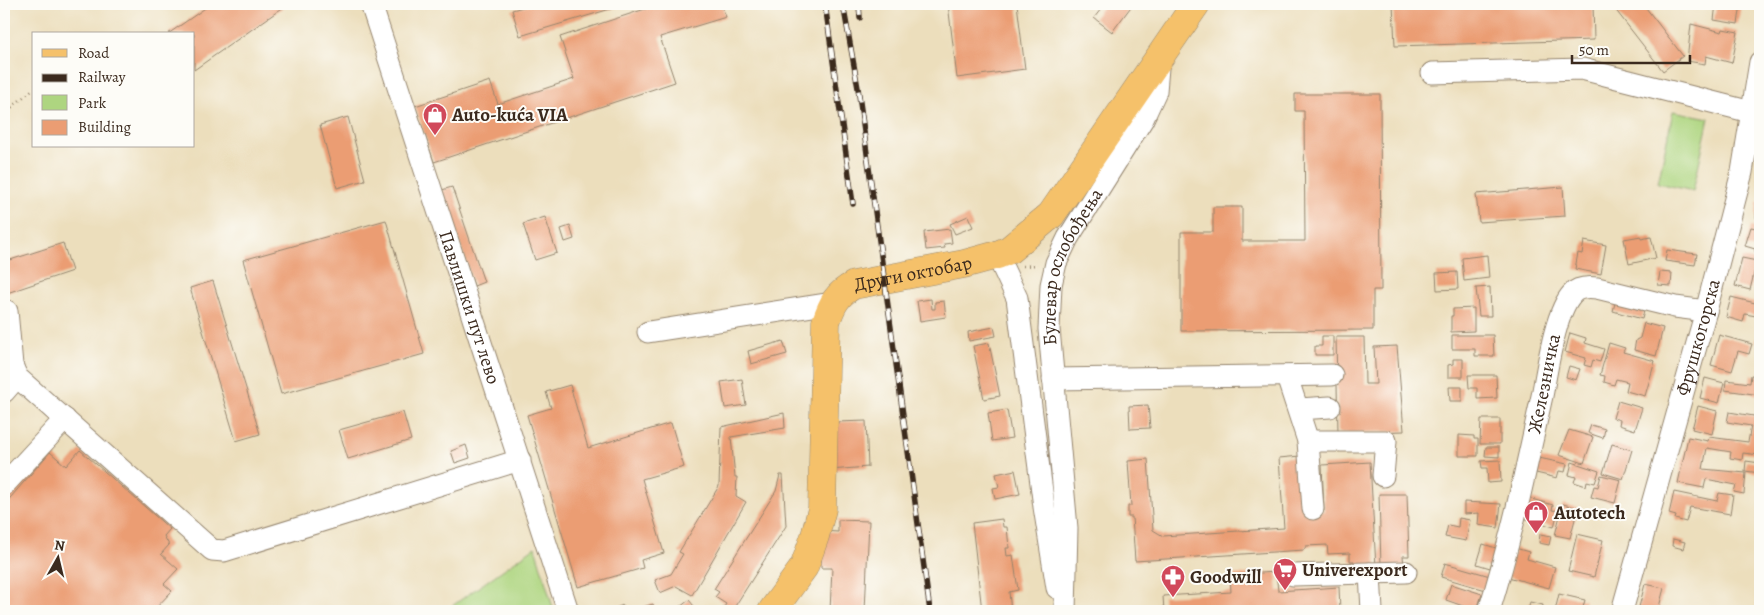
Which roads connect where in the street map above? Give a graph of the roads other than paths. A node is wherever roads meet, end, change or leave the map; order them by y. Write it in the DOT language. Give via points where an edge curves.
graph roads {
  1 [pos="371,4"];
  2 [pos="1196,4"];
  3 [pos="1159,56"];
  4 [pos="1760,62"];
  5 [pos="1432,73"];
  6 [pos="1751,112"];
  7 [pos="1001,261"];
  8 [pos="832,303"];
  9 [pos="7,310"];
  10 [pos="1706,311"];
  11 [pos="648,332"];
  12 [pos="1332,375"];
  13 [pos="1287,377"];
  14 [pos="1054,379"];
  15 [pos="11,384"];
  16 [pos="1330,407"];
  17 [pos="1299,408"];
  18 [pos="65,419"];
  19 [pos="1308,441"];
  20 [pos="520,460"];
  21 [pos="1383,476"];
  22 [pos="4,485"];
  23 [pos="1065,495"];
  24 [pos="1313,508"];
  25 [pos="1045,513"];
  26 [pos="1067,556"];
  27 [pos="1406,572"];
  28 [pos="1370,573"];
  29 [pos="1292,575"];
  30 [pos="568,611"];
  31 [pos="772,611"];
  32 [pos="1064,611"];
  33 [pos="1372,611"];
  34 [pos="1489,611"];
  35 [pos="1622,611"];
  1 -- 20 [label="street, Павлишки пут лево"];
  2 -- 3 [label="main road, Други октобар"];
  3 -- 7 [label="main road, Други октобар" via="1051,215 1009,250"];
  3 -- 14 [label="street, Булевар ослобођења" via="1156,91 1143,119 1068,238 1056,263 1048,306"];
  4 -- 6 [label="street, Фрушкогорска"];
  5 -- 6 [label="street" via="1582,69"];
  6 -- 10 [label="street, Фрушкогорска" via="1742,172"];
  7 -- 8 [label="main road, Други октобар" via="964,264 854,285 841,292"];
  7 -- 25 [label="street, Булевар ослобођења" via="1017,298"];
  8 -- 11 [label="street"];
  8 -- 31 [label="main road, Други октобар" via="826,322 822,508 804,567"];
  9 -- 15 [label="street"];
  10 -- 34 [label="street, Железничка" via="1597,288 1573,292 1554,338 1505,561"];
  10 -- 35 [label="street, Фрушкогорска"];
  12 -- 13 [label="street"];
  13 -- 14 [label="street"];
  13 -- 17 [label="street"];
  14 -- 23 [label="street, Булевар ослобођења"];
  15 -- 18 [label="street"];
  16 -- 17 [label="street"];
  17 -- 19 [label="street"];
  18 -- 20 [label="street" via="212,550 224,551"];
  18 -- 22 [label="street"];
  19 -- 21 [label="street" via="1386,442"];
  19 -- 24 [label="street"];
  20 -- 30 [label="street, Павлишки пут лево"];
  23 -- 25 [label="street"];
  23 -- 26 [label="street, Булевар ослобођења"];
  25 -- 26 [label="street, Булевар ослобођења"];
  25 -- 32 [label="street, Булевар ослобођења" via="1052,564"];
  26 -- 32 [label="street, Булевар ослобођења"];
  27 -- 28 [label="street"];
  28 -- 29 [label="street"];
  28 -- 33 [label="street"];
}
